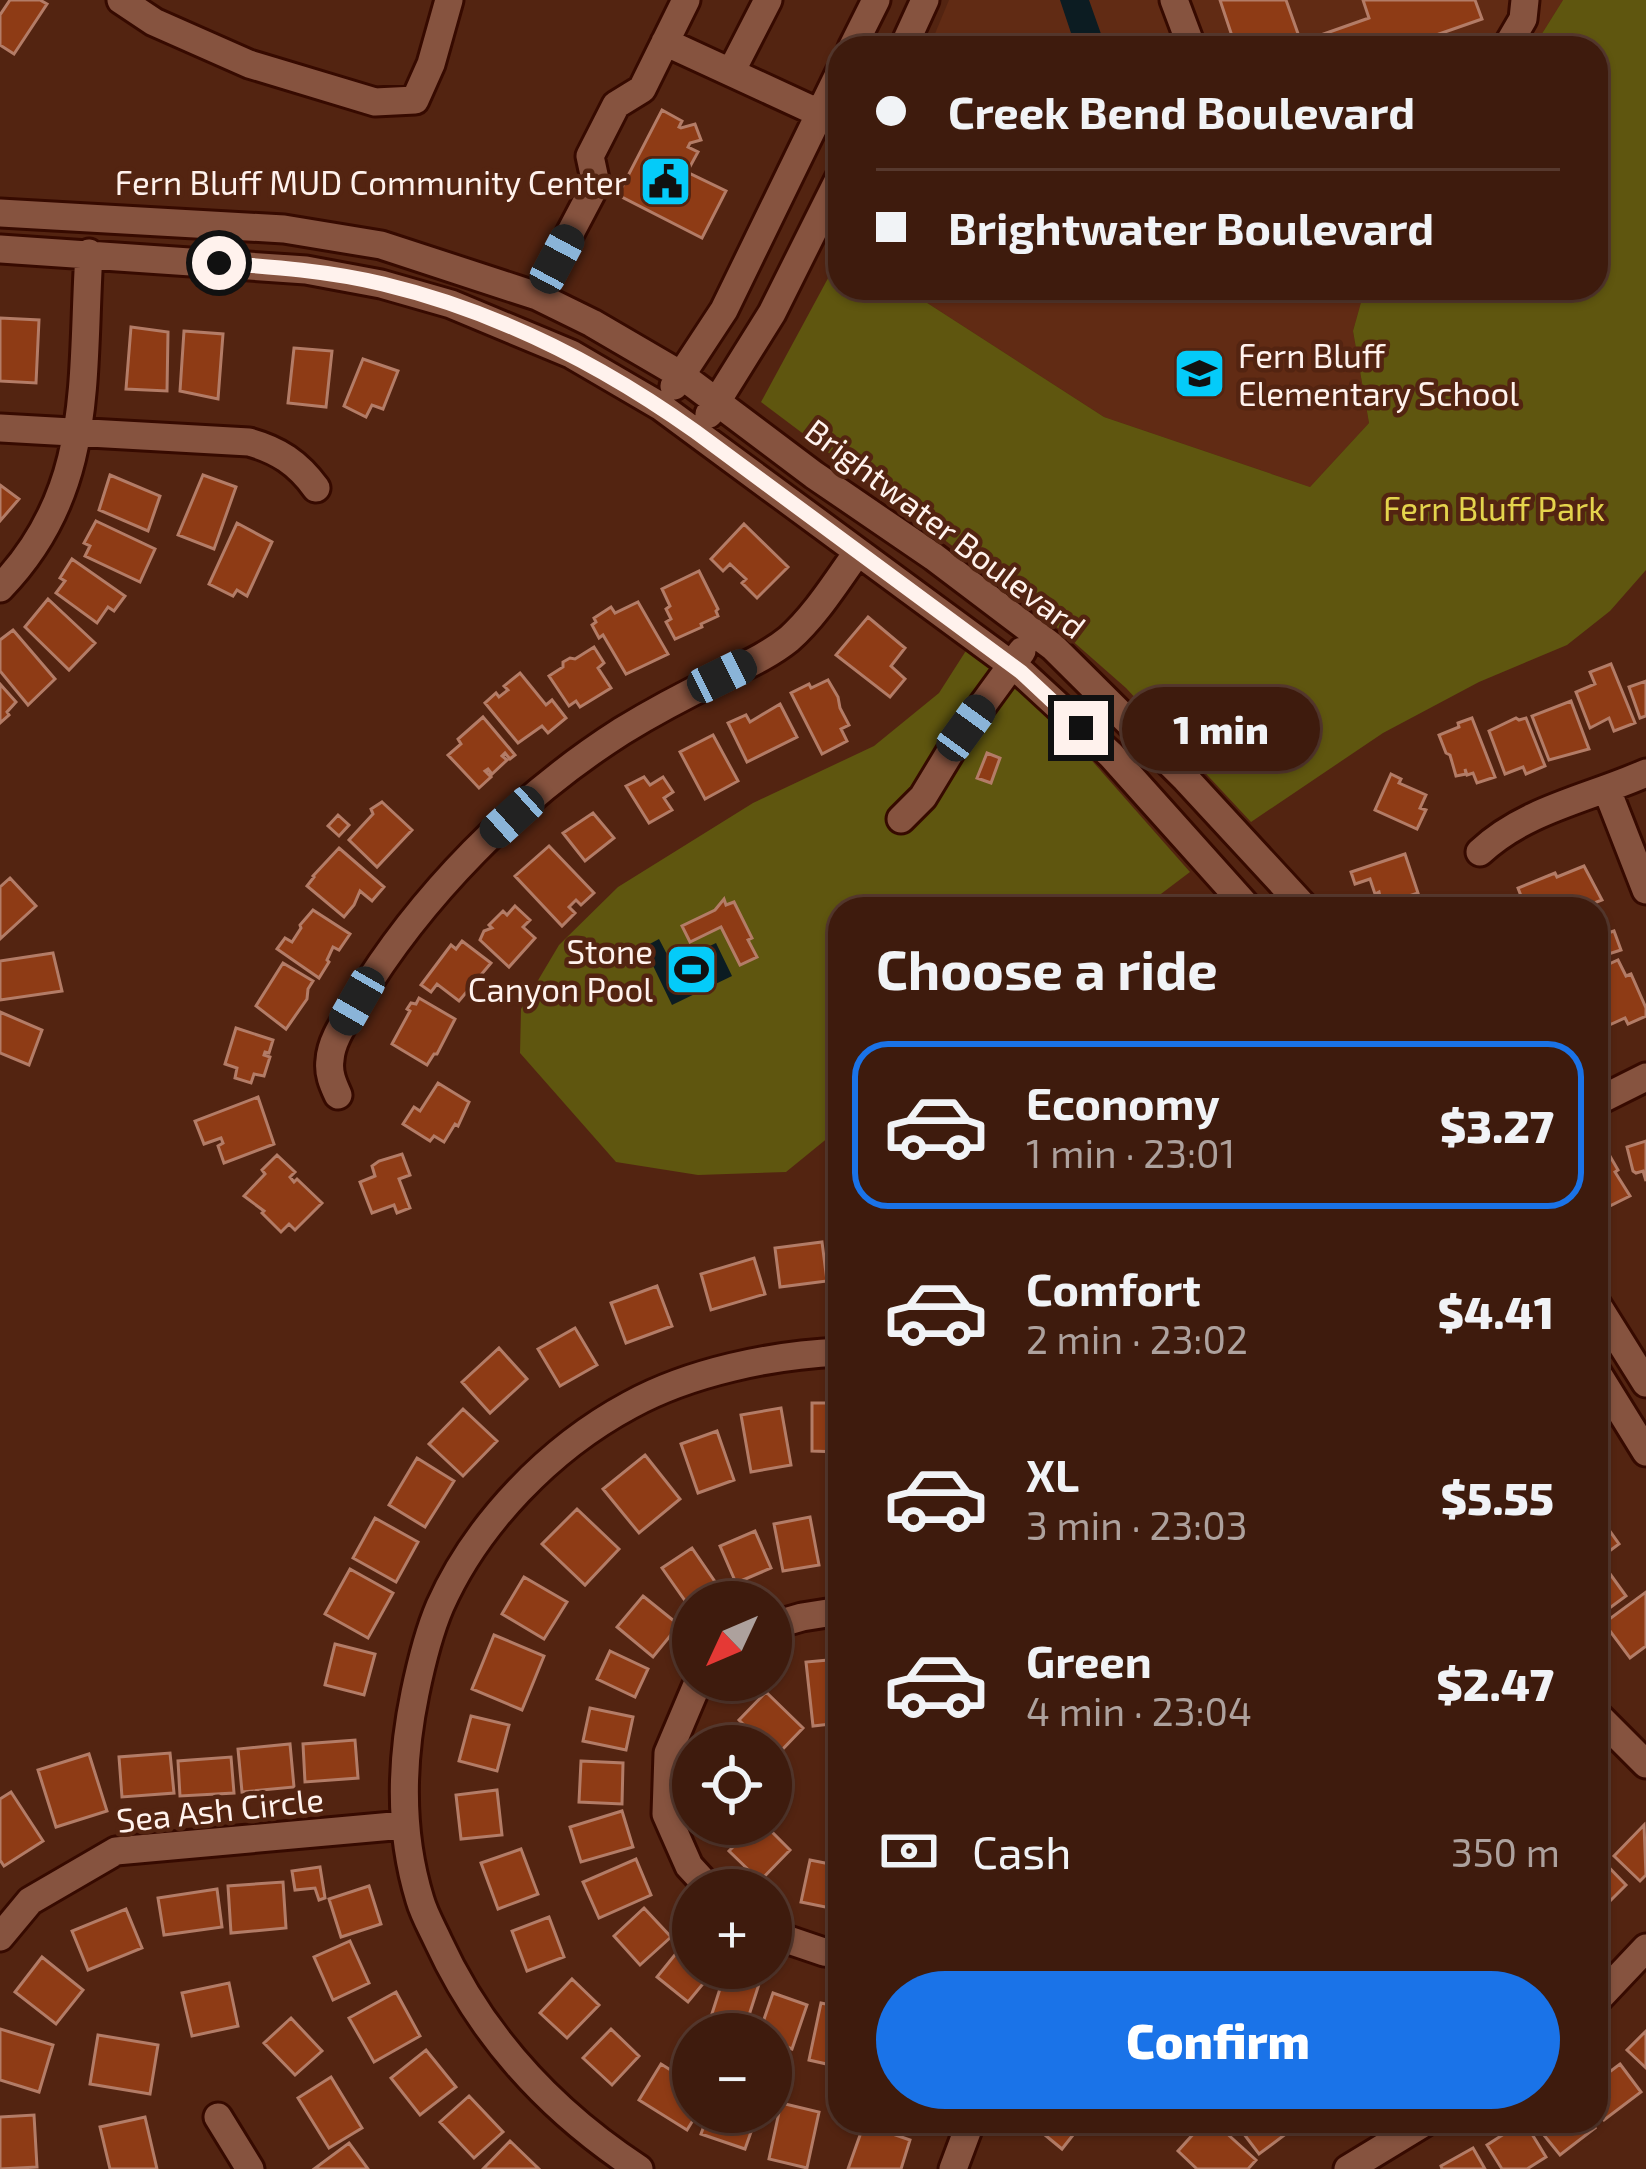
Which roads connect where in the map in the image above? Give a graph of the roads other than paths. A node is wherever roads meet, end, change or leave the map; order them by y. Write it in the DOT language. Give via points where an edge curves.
graph roads {
  1 [pos="121,0"];
  2 [pos="449,0"];
  3 [pos="686,0"];
  4 [pos="768,0"];
  5 [pos="876,0"];
  6 [pos="925,0"];
  7 [pos="1174,0"];
  8 [pos="1525,0"];
  9 [pos="858,36"];
  10 [pos="908,36"];
  11 [pos="1188,36"];
  12 [pos="1513,36"];
  13 [pos="665,42"];
  14 [pos="731,72"];
  15 [pos="828,95"];
  16 [pos="819,113"];
  17 [pos="828,200"];
  18 [pos="0,213"];
  19 [pos="0,249"];
  20 [pos="88,253"];
  21 [pos="537,296"];
  22 [pos="681,375"];
  23 [pos="717,403"];
  24 [pos="660,406"];
  25 [pos="0,428"];
  26 [pos="696,432"];
  27 [pos="78,433"];
  28 [pos="316,488"];
  29 [pos="857,554"];
  30 [pos="0,589"];
  31 [pos="1034,632"];
  32 [pos="1012,665"];
  33 [pos="1646,773"];
  34 [pos="1607,790"];
  35 [pos="901,819"];
  36 [pos="1480,852"];
  37 [pos="1646,890"];
  38 [pos="1238,897"];
  39 [pos="1295,897"];
  40 [pos="1646,1077"];
  41 [pos="338,1095"];
  42 [pos="1608,1096"];
  43 [pos="1608,1322"];
  44 [pos="828,1353"];
  45 [pos="1646,1382"];
  46 [pos="1608,1390"];
  47 [pos="1646,1452"];
  48 [pos="828,1613"];
  49 [pos="792,1620"];
  50 [pos="690,1701"];
  51 [pos="1608,1726"];
  52 [pos="1646,1764"];
  53 [pos="404,1826"];
  54 [pos="692,1869"];
  55 [pos="0,1937"];
  56 [pos="792,1941"];
  57 [pos="1646,1948"];
  58 [pos="828,1952"];
  59 [pos="1608,1988"];
  60 [pos="218,2116"];
  61 [pos="966,2133"];
  62 [pos="1407,2133"];
  63 [pos="250,2169"];
  64 [pos="639,2169"];
  65 [pos="953,2169"];
  66 [pos="1348,2169"];
  1 -- 2 [label="street" via="249,64 375,102 415,100"];
  3 -- 13 [label="street"];
  4 -- 14 [label="street"];
  5 -- 9 [label="street"];
  6 -- 10 [label="street"];
  7 -- 11 [label="street"];
  8 -- 12 [label="street"];
  13 -- 14 [label="street"];
  13 -- 21 [label="street" via="642,88 616,105 590,156 596,184"];
  14 -- 16 [label="street"];
  15 -- 16 [label="street"];
  16 -- 22 [label="street" via="724,310"];
  17 -- 23 [label="street"];
  18 -- 21 [label="street, Brightwater Boulevard" via="284,229 381,245"];
  19 -- 20 [label="street"];
  20 -- 24 [label="street" via="306,270 381,284 572,354"];
  20 -- 27 [label="street"];
  21 -- 22 [label="street, Brightwater Boulevard"];
  22 -- 23 [label="street, Brightwater Boulevard"];
  22 -- 24 [label="street"];
  23 -- 26 [label="street"];
  23 -- 31 [label="street, Brightwater Boulevard"];
  24 -- 26 [label="street"];
  25 -- 27 [label="street"];
  26 -- 29 [label="street"];
  27 -- 28 [label="street" via="249,442 290,460"];
  27 -- 30 [label="street" via="55,512"];
  29 -- 32 [label="street"];
  29 -- 41 [label="street" via="787,641 596,749 449,879 338,1034 329,1063"];
  31 -- 32 [label="street"];
  31 -- 39 [label="street, Brightwater Boulevard"];
  32 -- 35 [label="street"];
  32 -- 38 [label="street" via="1111,755"];
  33 -- 34 [label="street"];
  34 -- 36 [label="street" via="1538,814"];
  34 -- 37 [label="street"];
  40 -- 42 [label="street"];
  43 -- 45 [label="street"];
  44 -- 53 [label="street" via="772,1357 646,1398 598,1424 520,1489 463,1562 424,1652 404,1758"];
  46 -- 47 [label="street"];
  48 -- 49 [label="street"];
  50 -- 54 [label="street" via="668,1753 667,1814"];
  51 -- 52 [label="street"];
  53 -- 55 [label="street, Sea Ash Circle" via="116,1851 30,1901"];
  53 -- 64 [label="street" via="420,1901 485,2024 562,2111"];
  56 -- 58 [label="street"];
  57 -- 59 [label="street"];
  60 -- 63 [label="street"];
  61 -- 65 [label="street"];
  62 -- 66 [label="street"];
}
